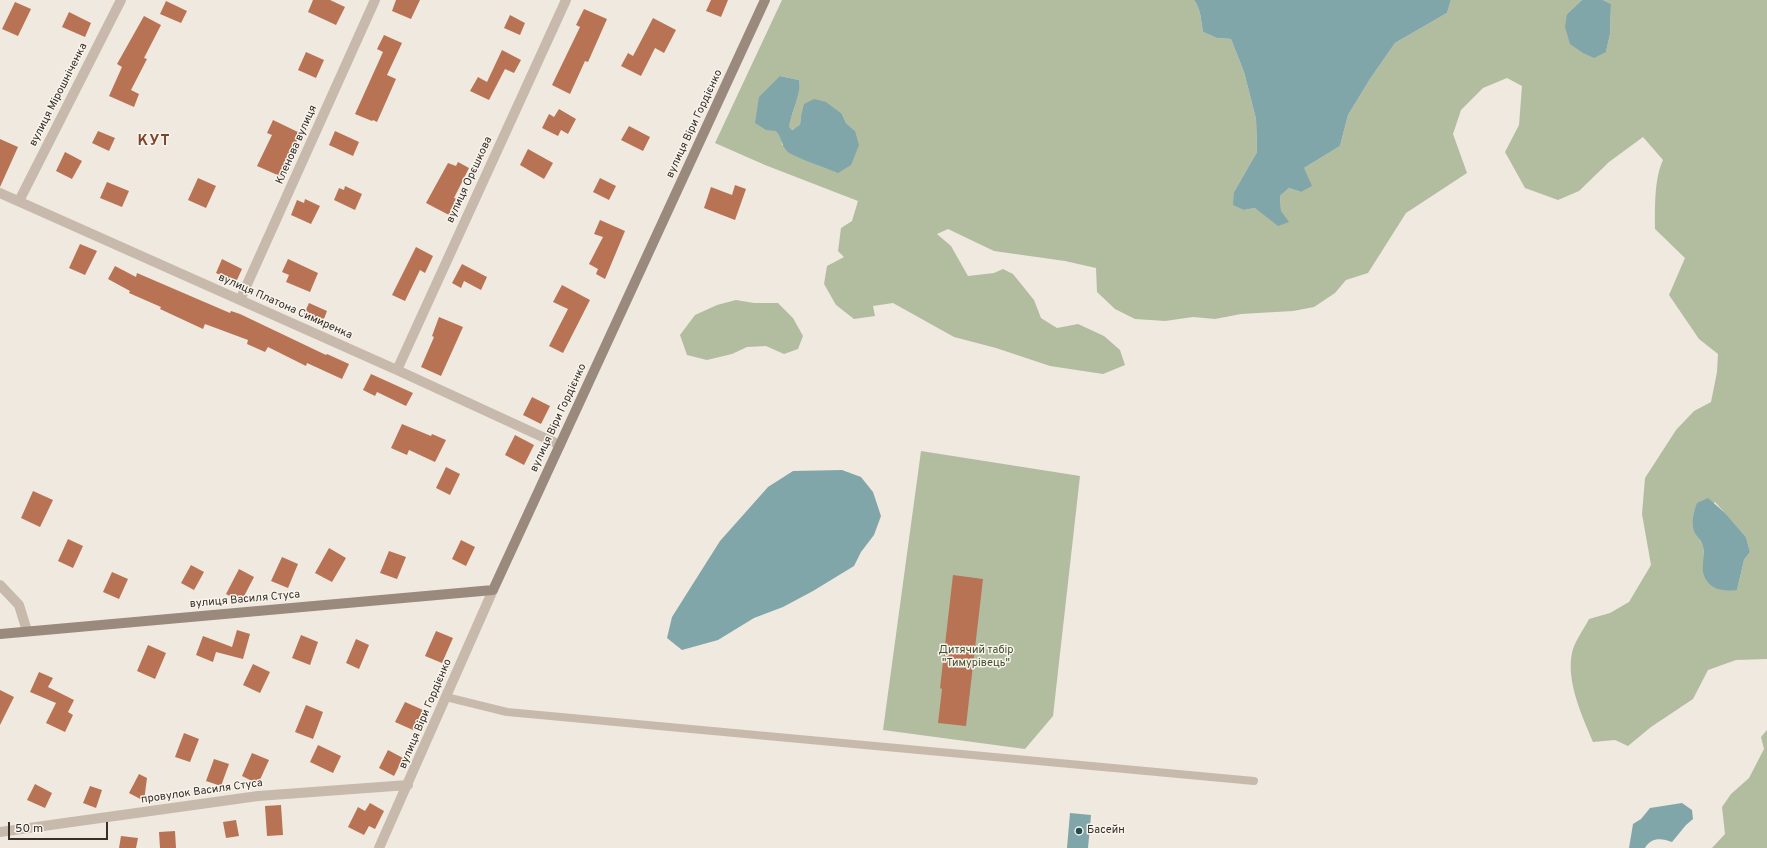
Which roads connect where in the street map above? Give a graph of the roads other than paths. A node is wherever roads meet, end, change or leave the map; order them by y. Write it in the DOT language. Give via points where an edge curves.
graph roads {
  1 [pos="121,0"];
  2 [pos="375,0"];
  3 [pos="566,0"];
  4 [pos="765,0"];
  5 [pos="0,193"];
  6 [pos="20,201"];
  7 [pos="240,300"];
  8 [pos="397,370"];
  9 [pos="560,445"];
  10 [pos="0,585"];
  11 [pos="493,590"];
  12 [pos="27,632"];
  13 [pos="0,634"];
  14 [pos="446,697"];
  15 [pos="1254,781"];
  16 [pos="408,785"];
  17 [pos="0,832"];
  18 [pos="379,848"];
  1 -- 6 [label="street, вулиця Мірошніченка"];
  2 -- 7 [label="street, Кленова вулиця"];
  3 -- 8 [label="street, вулиця Орєшкова"];
  4 -- 9 [label="street, вулиця Віри Гордієнко"];
  5 -- 6 [label="street, вулиця Платона Симиренка"];
  6 -- 7 [label="street, вулиця Платона Симиренка"];
  7 -- 8 [label="street, вулиця Платона Симиренка"];
  8 -- 9 [label="street, вулиця Платона Симиренка"];
  9 -- 11 [label="street, вулиця Віри Гордієнко"];
  10 -- 12 [label="street" via="19,605"];
  11 -- 12 [label="street, вулиця Василя Стуса"];
  11 -- 14 [label="street, вулиця Віри Гордієнко"];
  12 -- 13 [label="street, вулиця Василя Стуса"];
  14 -- 15 [label="lane" via="508,712"];
  14 -- 16 [label="street, вулиця Віри Гордієнко"];
  16 -- 17 [label="street, провулок Василя Стуса" via="258,796"];
  16 -- 18 [label="street, вулиця Віри Гордієнко"];
}
